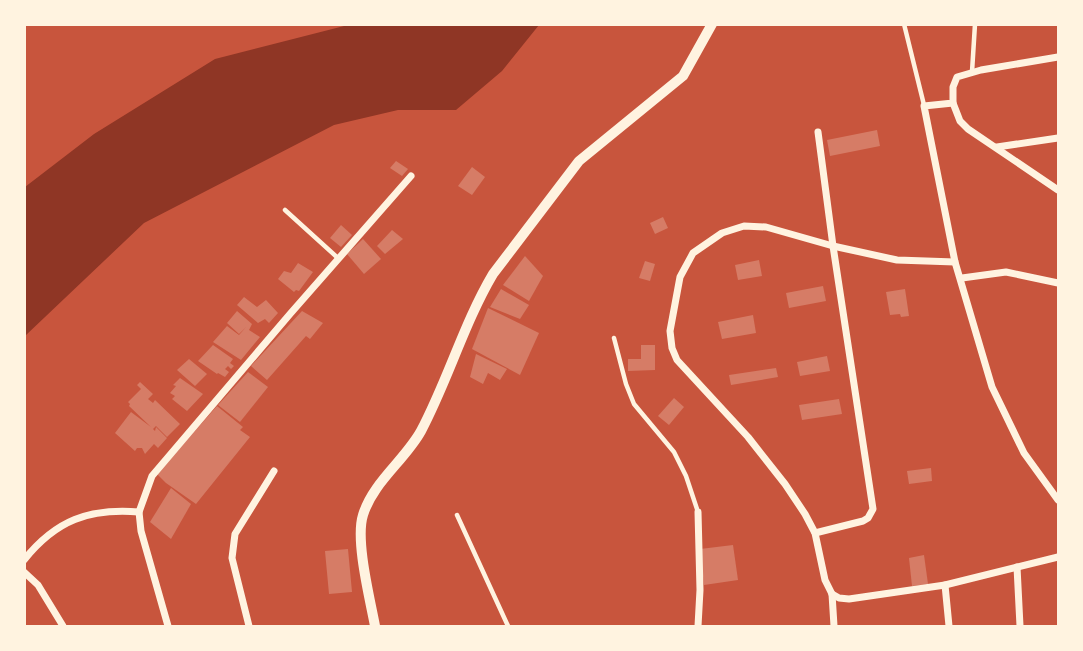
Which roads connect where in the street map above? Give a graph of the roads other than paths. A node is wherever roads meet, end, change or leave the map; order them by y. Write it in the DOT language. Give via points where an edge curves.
graph roads {
  1 [pos="712,24"];
  2 [pos="904,24"];
  3 [pos="975,24"];
  4 [pos="1059,57"];
  5 [pos="972,72"];
  6 [pos="953,103"];
  7 [pos="924,106"];
  8 [pos="818,132"];
  9 [pos="1059,138"];
  10 [pos="998,147"];
  11 [pos="411,176"];
  12 [pos="1059,190"];
  13 [pos="285,210"];
  14 [pos="833,246"];
  15 [pos="339,259"];
  16 [pos="955,262"];
  17 [pos="961,278"];
  18 [pos="1059,283"];
  19 [pos="614,338"];
  20 [pos="274,471"];
  21 [pos="1059,500"];
  22 [pos="139,512"];
  23 [pos="698,512"];
  24 [pos="457,515"];
  25 [pos="815,533"];
  26 [pos="1059,557"];
  27 [pos="24,560"];
  28 [pos="1017,567"];
  29 [pos="24,572"];
  30 [pos="945,585"];
  31 [pos="832,594"];
  32 [pos="63,626"];
  33 [pos="168,626"];
  34 [pos="249,626"];
  35 [pos="375,626"];
  36 [pos="508,626"];
  37 [pos="698,626"];
  38 [pos="835,626"];
  39 [pos="949,626"];
  40 [pos="1020,626"];
  1 -- 35 [label="street" via="683,76 579,161 482,293 419,434 374,492 362,516 364,570"];
  2 -- 7 [label="lane"];
  3 -- 5 [label="lane"];
  4 -- 5 [label="street"];
  5 -- 6 [label="street" via="957,77"];
  6 -- 7 [label="street"];
  6 -- 10 [label="street" via="968,130"];
  7 -- 16 [label="street"];
  8 -- 14 [label="street"];
  9 -- 10 [label="street"];
  10 -- 12 [label="street"];
  11 -- 15 [label="street"];
  13 -- 15 [label="lane"];
  14 -- 16 [label="street" via="897,260"];
  14 -- 25 [label="street" via="873,509 863,521"];
  14 -- 25 [label="street" via="766,227 744,226 722,233 693,253 680,277 670,331 677,360 748,437"];
  15 -- 22 [label="street" via="152,476"];
  16 -- 17 [label="street"];
  17 -- 18 [label="street" via="1006,272"];
  17 -- 21 [label="street" via="992,387 1024,453"];
  19 -- 23 [label="lane" via="634,404 674,452"];
  20 -- 34 [label="street" via="235,534 232,558"];
  22 -- 27 [label="street" via="102,511 61,525"];
  22 -- 33 [label="street"];
  23 -- 37 [label="street"];
  24 -- 36 [label="lane"];
  25 -- 31 [label="street"];
  26 -- 28 [label="street"];
  28 -- 30 [label="street"];
  28 -- 40 [label="street"];
  29 -- 32 [label="street" via="38,585"];
  30 -- 31 [label="street" via="849,599"];
  30 -- 39 [label="street"];
  31 -- 38 [label="street"];
}
